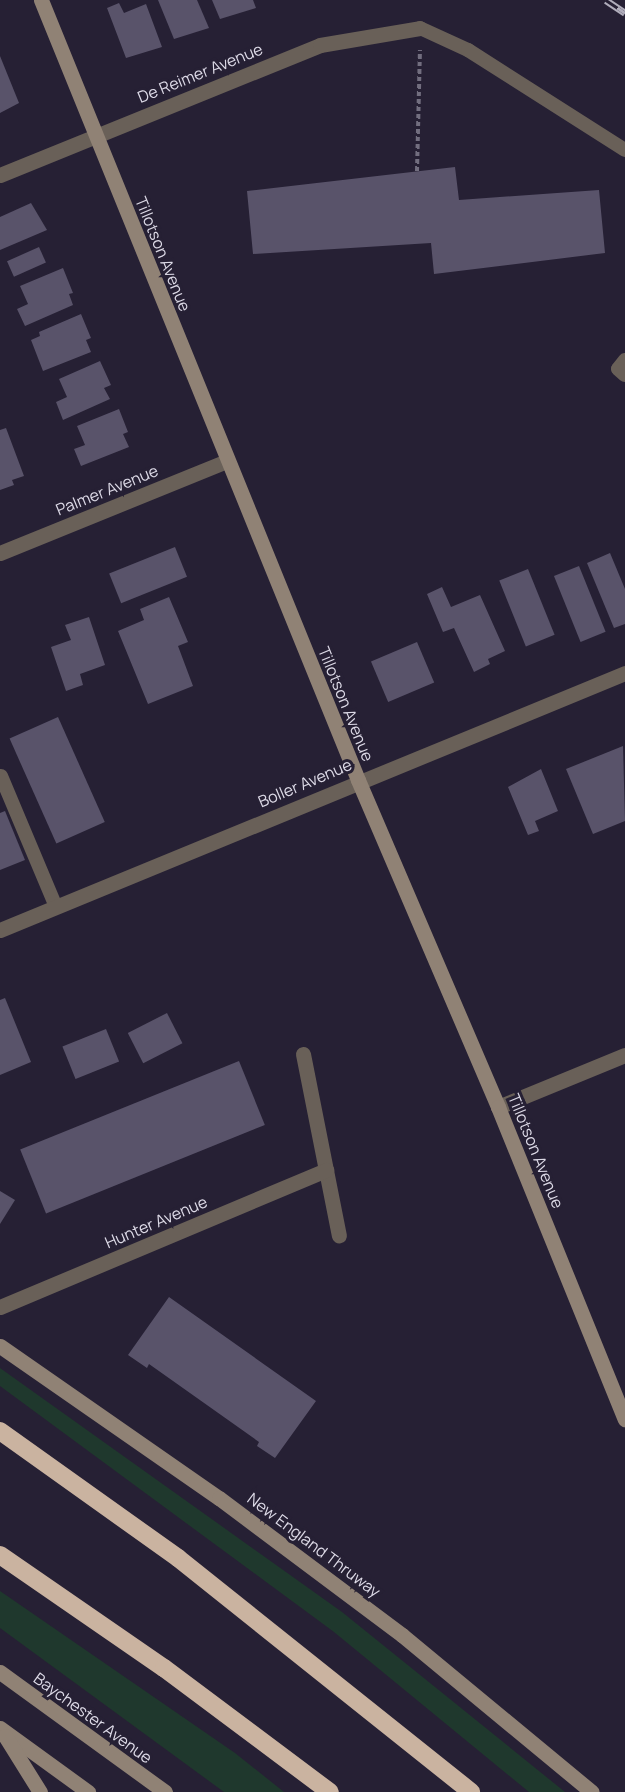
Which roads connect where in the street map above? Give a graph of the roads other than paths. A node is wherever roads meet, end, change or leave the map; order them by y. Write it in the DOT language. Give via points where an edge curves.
graph roads {
  1 [pos="41,0"];
  2 [pos="420,28"];
  3 [pos="95,136"];
  4 [pos="625,150"];
  5 [pos="0,175"];
  6 [pos="625,360"];
  7 [pos="625,375"];
  8 [pos="227,461"];
  9 [pos="0,553"];
  10 [pos="625,673"];
  11 [pos="1,776"];
  12 [pos="358,780"];
  13 [pos="56,907"];
  14 [pos="0,930"];
  15 [pos="303,1054"];
  16 [pos="625,1055"];
  17 [pos="498,1107"];
  18 [pos="326,1170"];
  19 [pos="339,1235"];
  20 [pos="0,1307"];
  21 [pos="0,1346"];
  22 [pos="625,1419"];
  23 [pos="0,1431"];
  24 [pos="0,1555"];
  25 [pos="0,1672"];
  26 [pos="0,1728"];
  27 [pos="40,1792"];
  28 [pos="88,1792"];
  29 [pos="165,1792"];
  30 [pos="330,1792"];
  31 [pos="471,1792"];
  32 [pos="592,1792"];
  1 -- 3 [label="street, Tillotson Avenue"];
  2 -- 3 [label="street, De Reimer Avenue" via="320,45"];
  2 -- 4 [label="lane" via="468,50"];
  3 -- 5 [label="street, De Reimer Avenue"];
  3 -- 8 [label="street, Tillotson Avenue"];
  6 -- 7 [label="lane" via="618,369"];
  8 -- 9 [label="street, Palmer Avenue"];
  8 -- 12 [label="street, Tillotson Avenue"];
  10 -- 12 [label="street, Boller Avenue"];
  11 -- 13 [label="lane"];
  12 -- 13 [label="street, Boller Avenue"];
  12 -- 17 [label="street, Tillotson Avenue"];
  13 -- 14 [label="street, Boller Avenue"];
  15 -- 18 [label="street"];
  16 -- 17 [label="street"];
  17 -- 22 [label="street, Tillotson Avenue"];
  18 -- 19 [label="street"];
  18 -- 20 [label="street, Hunter Avenue"];
  21 -- 32 [label="street, New England Thruway" via="219,1498 356,1601"];
  23 -- 31 [label="highway" via="178,1558"];
  24 -- 30 [label="highway" via="164,1668"];
  25 -- 29 [label="street, Baychester Avenue"];
  26 -- 27 [label="street"];
  26 -- 28 [label="street"];
}
